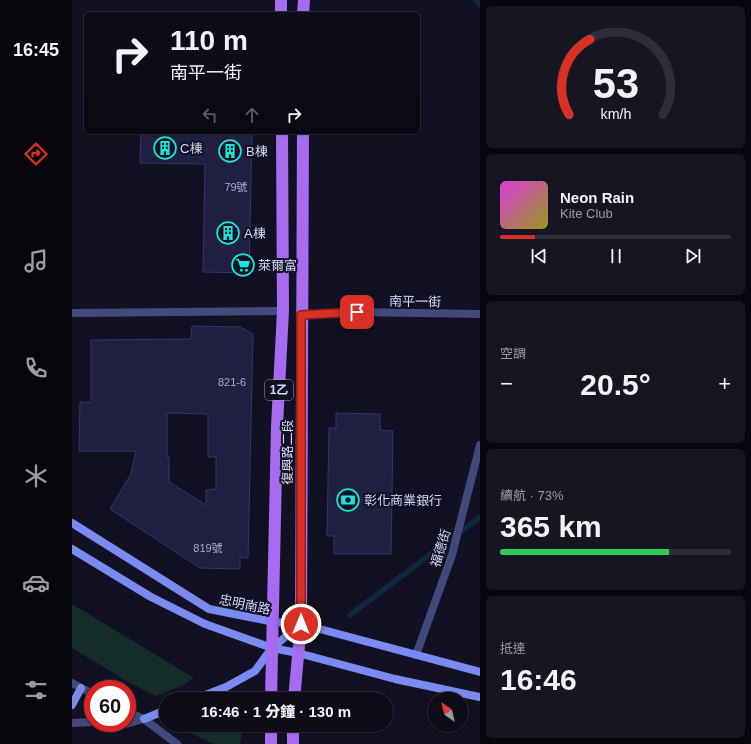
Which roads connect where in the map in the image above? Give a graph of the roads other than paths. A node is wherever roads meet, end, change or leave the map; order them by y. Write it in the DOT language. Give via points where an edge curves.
graph roads {
  1 [pos="281,0"];
  2 [pos="304,0"];
  3 [pos="281,12"];
  4 [pos="304,12"];
  5 [pos="282,134"];
  6 [pos="302,134"];
  7 [pos="283,312"];
  8 [pos="72,313"];
  9 [pos="480,314"];
  10 [pos="301,315"];
  11 [pos="480,445"];
  12 [pos="72,523"];
  13 [pos="72,549"];
  14 [pos="274,622"];
  15 [pos="301,624"];
  16 [pos="272,648"];
  17 [pos="298,653"];
  18 [pos="416,655"];
  19 [pos="480,672"];
  20 [pos="72,683"];
  21 [pos="81,688"];
  22 [pos="84,690"];
  23 [pos="213,692"];
  24 [pos="271,692"];
  25 [pos="295,692"];
  26 [pos="480,698"];
  27 [pos="72,705"];
  28 [pos="159,713"];
  29 [pos="136,716"];
  30 [pos="144,719"];
  31 [pos="136,721"];
  32 [pos="84,722"];
  33 [pos="72,723"];
  34 [pos="271,732"];
  35 [pos="292,732"];
  36 [pos="177,744"];
  37 [pos="271,744"];
  38 [pos="293,744"];
  1 -- 3 [label="main road"];
  2 -- 4 [label="main road"];
  5 -- 7 [label="main road, 復興路二段 / 1乙"];
  6 -- 10 [label="main road, 復興路二段 / 1乙"];
  7 -- 8 [label="street"];
  7 -- 14 [label="main road, 復興路二段 / 1乙" via="277,426"];
  9 -- 10 [label="street, 南平一街" via="357,312"];
  10 -- 15 [label="main road, 復興路二段 / 1乙"];
  11 -- 18 [label="street, 福德街" via="452,555"];
  12 -- 14 [label="main road, 忠明南路" via="209,609"];
  13 -- 16 [label="main road" via="151,597 205,624"];
  14 -- 15 [label="main road, 忠明南路"];
  14 -- 16 [label="main road, 復興路二段 / 1乙"];
  15 -- 16 [label="main road"];
  15 -- 17 [label="main road, 復興路二段 / 1乙"];
  15 -- 18 [label="main road, 忠明南路"];
  16 -- 17 [label="main road"];
  16 -- 23 [label="main road" via="255,671"];
  16 -- 24 [label="main road, 復興路二段 / 1乙"];
  17 -- 25 [label="main road, 復興路二段 / 1乙"];
  17 -- 26 [label="main road"];
  18 -- 19 [label="main road, 忠明南路"];
  20 -- 21 [label="street"];
  21 -- 22 [label="street"];
  21 -- 27 [label="main road"];
  28 -- 30 [label="main road"];
  29 -- 30 [label="street"];
  30 -- 31 [label="street"];
  30 -- 36 [label="street"];
  32 -- 33 [label="street"];
  34 -- 37 [label="main road"];
  35 -- 38 [label="main road"];
}
